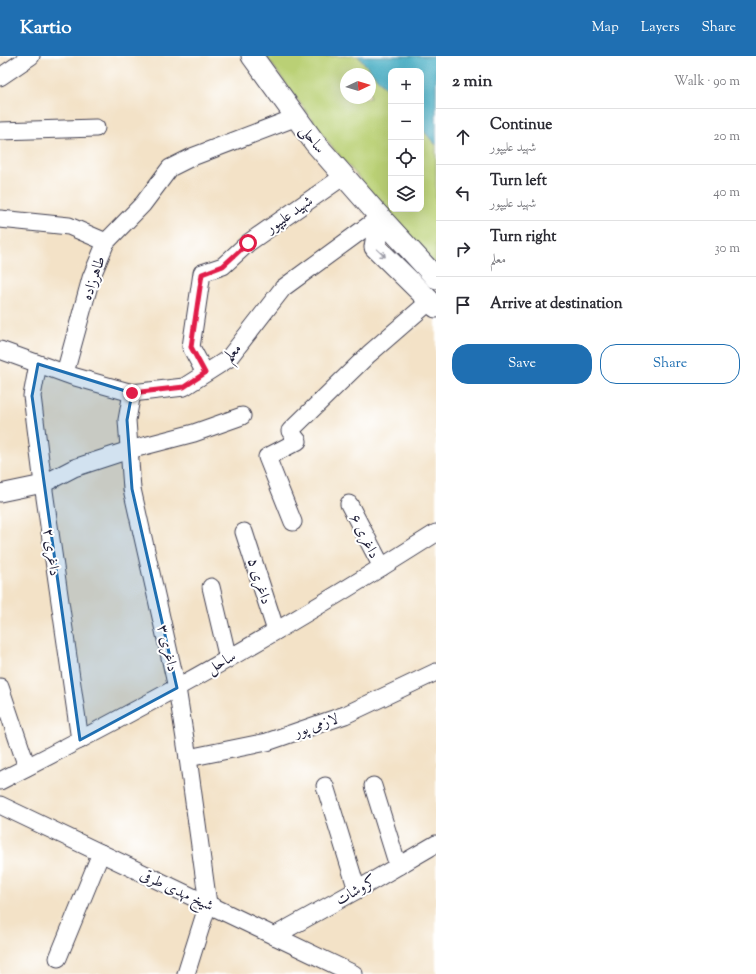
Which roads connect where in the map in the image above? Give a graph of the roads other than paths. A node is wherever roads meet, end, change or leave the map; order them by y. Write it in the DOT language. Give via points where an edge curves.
graph roads {
  1 [pos="30,56"];
  2 [pos="252,56"];
  3 [pos="8,67"];
  4 [pos="297,118"];
  5 [pos="96,128"];
  6 [pos="0,132"];
  7 [pos="344,176"];
  8 [pos="380,217"];
  9 [pos="0,220"];
  10 [pos="106,242"];
  11 [pos="436,278"];
  12 [pos="433,304"];
  13 [pos="0,350"];
  14 [pos="38,364"];
  15 [pos="65,373"];
  16 [pos="205,373"];
  17 [pos="132,393"];
  18 [pos="242,416"];
  19 [pos="129,450"];
  20 [pos="43,484"];
  21 [pos="0,493"];
  22 [pos="349,504"];
  23 [pos="293,522"];
  24 [pos="244,532"];
  25 [pos="436,533"];
  26 [pos="382,567"];
  27 [pos="211,587"];
  28 [pos="276,631"];
  29 [pos="228,659"];
  30 [pos="436,672"];
  31 [pos="0,687"];
  32 [pos="177,688"];
  33 [pos="80,740"];
  34 [pos="188,758"];
  35 [pos="26,767"];
  36 [pos="0,781"];
  37 [pos="325,786"];
  38 [pos="373,786"];
  39 [pos="0,805"];
  40 [pos="436,844"];
  41 [pos="101,853"];
  42 [pos="398,866"];
  43 [pos="357,890"];
  44 [pos="208,904"];
  45 [pos="274,936"];
  46 [pos="58,958"];
  47 [pos="186,974"];
  48 [pos="354,974"];
  1 -- 3 [label="street"];
  2 -- 4 [label="main road, ساحلی"];
  4 -- 7 [label="main road, ساحلی"];
  4 -- 10 [label="street" via="192,157 170,168 143,204"];
  5 -- 6 [label="street"];
  7 -- 8 [label="main road, ساحلی"];
  7 -- 16 [label="street, شهید علیپور" via="248,243 223,266 202,274 191,347"];
  8 -- 11 [label="main road, ساحلی"];
  8 -- 12 [label="main road, one-way" via="375,247"];
  8 -- 16 [label="street, معلم" via="283,288 228,359"];
  9 -- 10 [label="street, طاهرزاده" via="68,226"];
  10 -- 15 [label="street, طاهرزاده" via="91,278"];
  12 -- 23 [label="street" via="369,354 290,431 298,442 267,457"];
  13 -- 14 [label="street, معلم"];
  14 -- 15 [label="street, معلم"];
  14 -- 20 [label="street, داغری ۲" via="32,396"];
  15 -- 17 [label="street, معلم"];
  16 -- 17 [label="street, معلم" via="184,387"];
  17 -- 19 [label="street, داغری ۳" via="127,420"];
  18 -- 19 [label="street" via="194,433"];
  19 -- 20 [label="street" via="74,468"];
  19 -- 32 [label="street, داغری ۳" via="132,489"];
  20 -- 21 [label="street"];
  20 -- 33 [label="street, داغری ۲"];
  22 -- 26 [label="street, داغری ۶"];
  24 -- 28 [label="street, داغری ۵"];
  25 -- 26 [label="street, ساحل"];
  26 -- 28 [label="street, ساحل"];
  27 -- 29 [label="street"];
  28 -- 29 [label="street, ساحل"];
  29 -- 32 [label="street, ساحل"];
  30 -- 34 [label="street, لازمی پور" via="344,715 267,742"];
  31 -- 35 [label="street"];
  32 -- 33 [label="street, ساحل"];
  32 -- 34 [label="street, داغری ۳"];
  33 -- 35 [label="street, ساحل"];
  34 -- 44 [label="street, داغری ۳"];
  35 -- 36 [label="street, ساحل"];
  37 -- 43 [label="street"];
  38 -- 42 [label="street"];
  39 -- 41 [label="street, شیخ مهدی طرقی"];
  40 -- 42 [label="street, کروشات"];
  41 -- 44 [label="street, شیخ مهدی طرقی"];
  41 -- 46 [label="street"];
  42 -- 43 [label="street, کروشات"];
  43 -- 45 [label="street, کروشات"];
  44 -- 45 [label="street, شیخ مهدی طرقی"];
  44 -- 47 [label="street"];
  45 -- 48 [label="street, شیخ مهدی طرقی"];
}
